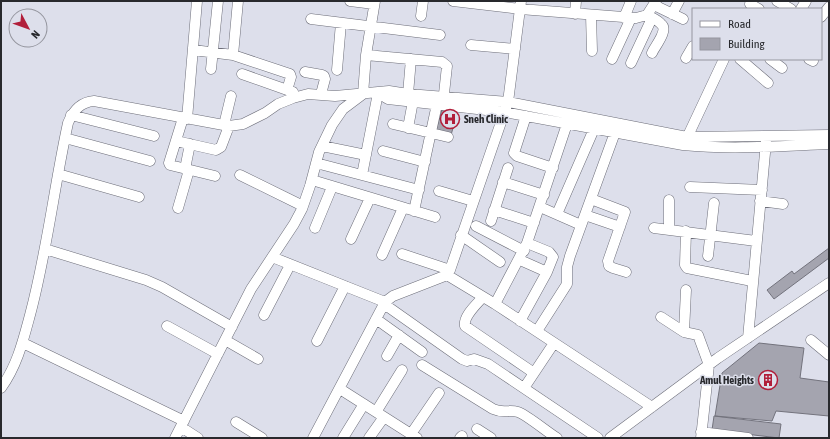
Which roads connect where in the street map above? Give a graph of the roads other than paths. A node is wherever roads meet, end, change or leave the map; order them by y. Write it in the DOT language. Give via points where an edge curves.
graph roads {
  1 [pos="197,1"];
  2 [pos="218,1"];
  3 [pos="238,1"];
  4 [pos="350,1"];
  5 [pos="423,1"];
  6 [pos="452,1"];
  7 [pos="576,1"];
  8 [pos="631,1"];
  9 [pos="679,1"];
  10 [pos="777,1"];
  11 [pos="375,2"];
  12 [pos="655,3"];
  13 [pos="521,5"];
  14 [pos="829,7"];
  15 [pos="789,8"];
  16 [pos="575,14"];
  17 [pos="672,14"];
  18 [pos="591,15"];
  19 [pos="421,16"];
  20 [pos="650,16"];
  21 [pos="822,16"];
  22 [pos="628,18"];
  23 [pos="310,19"];
  24 [pos="683,19"];
  25 [pos="341,23"];
  26 [pos="371,27"];
  27 [pos="440,35"];
  28 [pos="471,45"];
  29 [pos="515,49"];
  30 [pos="692,49"];
  31 [pos="193,50"];
  32 [pos="592,51"];
  33 [pos="213,53"];
  34 [pos="652,53"];
  35 [pos="233,55"];
  36 [pos="366,55"];
  37 [pos="686,58"];
  38 [pos="411,59"];
  39 [pos="612,59"];
  40 [pos="720,60"];
  41 [pos="741,60"];
  42 [pos="771,60"];
  43 [pos="631,63"];
  44 [pos="782,68"];
  45 [pos="211,70"];
  46 [pos="337,70"];
  47 [pos="306,72"];
  48 [pos="242,74"];
  49 [pos="768,83"];
  50 [pos="288,90"];
  51 [pos="378,93"];
  52 [pos="321,94"];
  53 [pos="363,94"];
  54 [pos="231,96"];
  55 [pos="303,96"];
  56 [pos="411,98"];
  57 [pos="441,102"];
  58 [pos="508,102"];
  59 [pos="504,112"];
  60 [pos="71,115"];
  61 [pos="526,116"];
  62 [pos="185,118"];
  63 [pos="569,119"];
  64 [pos="393,124"];
  65 [pos="226,126"];
  66 [pos="408,128"];
  67 [pos="616,128"];
  68 [pos="594,129"];
  69 [pos="431,133"];
  70 [pos="829,135"];
  71 [pos="154,136"];
  72 [pos="766,136"];
  73 [pos="448,137"];
  74 [pos="65,138"];
  75 [pos="176,141"];
  76 [pos="685,141"];
  77 [pos="190,144"];
  78 [pos="829,144"];
  79 [pos="322,146"];
  80 [pos="766,147"];
  81 [pos="384,151"];
  82 [pos="366,155"];
  83 [pos="150,161"];
  84 [pos="425,162"];
  85 [pos="316,163"];
  86 [pos="508,168"];
  87 [pos="553,168"];
  88 [pos="187,170"];
  89 [pos="58,174"];
  90 [pos="240,175"];
  91 [pos="362,175"];
  92 [pos="215,176"];
  93 [pos="312,180"];
  94 [pos="503,182"];
  95 [pos="332,187"];
  96 [pos="690,187"];
  97 [pos="419,190"];
  98 [pos="762,190"];
  99 [pos="439,192"];
  100 [pos="544,196"];
  101 [pos="139,197"];
  102 [pos="370,198"];
  103 [pos="591,199"];
  104 [pos="669,200"];
  105 [pos="473,201"];
  106 [pos="760,201"];
  107 [pos="714,203"];
  108 [pos="783,204"];
  109 [pos="303,206"];
  110 [pos="540,207"];
  111 [pos="178,208"];
  112 [pos="403,208"];
  113 [pos="494,210"];
  114 [pos="414,211"];
  115 [pos="557,214"];
  116 [pos="435,217"];
  117 [pos="583,220"];
  118 [pos="491,221"];
  119 [pos="534,223"];
  120 [pos="476,226"];
  121 [pos="620,227"];
  122 [pos="315,228"];
  123 [pos="654,228"];
  124 [pos="669,229"];
  125 [pos="686,231"];
  126 [pos="711,234"];
  127 [pos="461,235"];
  128 [pos="351,239"];
  129 [pos="756,241"];
  130 [pos="45,249"];
  131 [pos="524,251"];
  132 [pos="382,254"];
  133 [pos="402,254"];
  134 [pos="708,256"];
  135 [pos="272,257"];
  136 [pos="500,262"];
  137 [pos="290,265"];
  138 [pos="547,272"];
  139 [pos="626,272"];
  140 [pos="449,273"];
  141 [pos="752,281"];
  142 [pos="829,284"];
  143 [pos="345,286"];
  144 [pos="686,290"];
  145 [pos="483,297"];
  146 [pos="384,303"];
  147 [pos="495,304"];
  148 [pos="264,315"];
  149 [pos="661,317"];
  150 [pos="376,319"];
  151 [pos="520,321"];
  152 [pos="167,326"];
  153 [pos="232,327"];
  154 [pos="536,331"];
  155 [pos="684,332"];
  156 [pos="399,336"];
  157 [pos="748,338"];
  158 [pos="225,340"];
  159 [pos="811,340"];
  160 [pos="317,341"];
  161 [pos="23,343"];
  162 [pos="554,343"];
  163 [pos="422,352"];
  164 [pos="218,354"];
  165 [pos="829,355"];
  166 [pos="387,356"];
  167 [pos="258,359"];
  168 [pos="709,365"];
  169 [pos="422,366"];
  170 [pos="402,370"];
  171 [pos="534,374"];
  172 [pos="1,388"];
  173 [pos="524,388"];
  174 [pos="340,389"];
  175 [pos="439,393"];
  176 [pos="364,404"];
  177 [pos="652,407"];
  178 [pos="380,414"];
  179 [pos="236,422"];
  180 [pos="183,424"];
  181 [pos="477,429"];
  182 [pos="701,435"];
  183 [pos="414,436"];
  184 [pos="372,437"];
  185 [pos="488,437"];
  186 [pos="613,437"];
  187 [pos="175,438"];
  188 [pos="198,438"];
  189 [pos="262,438"];
  190 [pos="313,438"];
  191 [pos="344,438"];
  192 [pos="557,438"];
  193 [pos="598,438"];
  194 [pos="748,438"];
  1 -- 31 [label="street"];
  2 -- 33 [label="street"];
  3 -- 35 [label="street"];
  4 -- 11 [label="street"];
  5 -- 19 [label="street"];
  6 -- 13 [label="street"];
  7 -- 16 [label="street"];
  8 -- 22 [label="street"];
  9 -- 17 [label="street"];
  10 -- 15 [label="street"];
  11 -- 26 [label="street"];
  12 -- 17 [label="street"];
  12 -- 20 [label="street"];
  13 -- 16 [label="street"];
  13 -- 29 [label="street"];
  14 -- 21 [label="street"];
  16 -- 18 [label="street"];
  17 -- 24 [label="street"];
  18 -- 22 [label="street"];
  18 -- 32 [label="street"];
  20 -- 22 [label="street"];
  20 -- 34 [label="street" via="663,24 664,28"];
  20 -- 43 [label="street"];
  22 -- 39 [label="street"];
  23 -- 25 [label="street"];
  25 -- 26 [label="street"];
  25 -- 46 [label="street"];
  26 -- 27 [label="street"];
  26 -- 36 [label="street"];
  28 -- 29 [label="street"];
  29 -- 58 [label="street"];
  30 -- 37 [label="street"];
  31 -- 33 [label="street"];
  31 -- 62 [label="street"];
  33 -- 35 [label="street"];
  33 -- 45 [label="street"];
  35 -- 50 [label="street" via="290,74"];
  36 -- 38 [label="street"];
  36 -- 53 [label="street"];
  38 -- 56 [label="street"];
  38 -- 57 [label="street" via="445,63 447,66"];
  40 -- 76 [label="street"];
  41 -- 49 [label="street"];
  42 -- 44 [label="street"];
  47 -- 52 [label="street" via="324,76"];
  48 -- 50 [label="street"];
  50 -- 55 [label="street"];
  51 -- 53 [label="street"];
  51 -- 56 [label="street" via="389,91"];
  51 -- 82 [label="street"];
  52 -- 53 [label="street"];
  52 -- 55 [label="street"];
  53 -- 79 [label="street" via="343,109"];
  54 -- 65 [label="street"];
  55 -- 65 [label="street" via="278,104 243,124"];
  56 -- 57 [label="street"];
  56 -- 66 [label="street"];
  57 -- 58 [label="street"];
  57 -- 59 [label="street"];
  57 -- 69 [label="street"];
  58 -- 59 [label="street"];
  58 -- 63 [label="street"];
  59 -- 61 [label="street"];
  59 -- 105 [label="street"];
  60 -- 62 [label="street" via="83,103 94,101"];
  60 -- 71 [label="street"];
  60 -- 74 [label="street"];
  61 -- 63 [label="street"];
  61 -- 87 [label="street" via="514,153"];
  62 -- 65 [label="street"];
  62 -- 75 [label="street"];
  63 -- 67 [label="street"];
  63 -- 68 [label="street"];
  63 -- 87 [label="street"];
  64 -- 66 [label="street"];
  65 -- 77 [label="street" via="221,147 216,150"];
  66 -- 69 [label="street"];
  67 -- 68 [label="street"];
  67 -- 76 [label="street"];
  67 -- 103 [label="street"];
  68 -- 115 [label="street"];
  69 -- 73 [label="street"];
  69 -- 84 [label="street"];
  70 -- 72 [label="street"];
  72 -- 76 [label="street"];
  72 -- 80 [label="street"];
  74 -- 83 [label="street"];
  74 -- 89 [label="street"];
  75 -- 77 [label="street"];
  75 -- 88 [label="street" via="170,165"];
  76 -- 80 [label="street" via="708,148"];
  77 -- 88 [label="street"];
  78 -- 80 [label="street"];
  79 -- 82 [label="street"];
  79 -- 85 [label="street"];
  80 -- 98 [label="street"];
  81 -- 84 [label="street"];
  82 -- 91 [label="street"];
  84 -- 97 [label="street"];
  85 -- 91 [label="street"];
  85 -- 93 [label="street"];
  86 -- 94 [label="street"];
  87 -- 100 [label="street"];
  88 -- 92 [label="street"];
  88 -- 111 [label="street"];
  89 -- 101 [label="street"];
  89 -- 130 [label="street"];
  90 -- 109 [label="street"];
  91 -- 97 [label="street"];
  93 -- 95 [label="street"];
  93 -- 109 [label="street"];
  94 -- 100 [label="street"];
  94 -- 113 [label="street"];
  95 -- 102 [label="street"];
  95 -- 122 [label="street"];
  96 -- 98 [label="street"];
  97 -- 114 [label="street"];
  98 -- 106 [label="street"];
  99 -- 105 [label="street"];
  100 -- 110 [label="street"];
  102 -- 112 [label="street"];
  102 -- 128 [label="street"];
  103 -- 117 [label="street"];
  103 -- 121 [label="street" via="625,212"];
  104 -- 124 [label="street"];
  105 -- 127 [label="street"];
  106 -- 108 [label="street"];
  106 -- 129 [label="street"];
  107 -- 126 [label="street"];
  109 -- 135 [label="street"];
  110 -- 115 [label="street"];
  110 -- 119 [label="street"];
  112 -- 114 [label="street"];
  112 -- 132 [label="street"];
  113 -- 118 [label="street"];
  113 -- 119 [label="street"];
  114 -- 116 [label="street"];
  115 -- 117 [label="street"];
  117 -- 121 [label="street"];
  117 -- 154 [label="street" via="567,267 567,284"];
  119 -- 131 [label="street"];
  120 -- 131 [label="street"];
  121 -- 139 [label="street" via="608,266"];
  123 -- 124 [label="street"];
  124 -- 125 [label="street"];
  125 -- 126 [label="street"];
  125 -- 141 [label="street" via="687,268"];
  126 -- 129 [label="street"];
  126 -- 134 [label="street"];
  127 -- 136 [label="street"];
  127 -- 140 [label="street"];
  129 -- 141 [label="street"];
  130 -- 153 [label="street" via="146,280"];
  130 -- 161 [label="street"];
  131 -- 138 [label="street"];
  131 -- 138 [label="street" via="552,254"];
  131 -- 147 [label="street"];
  133 -- 140 [label="street"];
  135 -- 137 [label="street"];
  135 -- 153 [label="street" via="251,289"];
  137 -- 143 [label="street"];
  137 -- 148 [label="street"];
  138 -- 151 [label="street"];
  140 -- 145 [label="street"];
  140 -- 146 [label="street" via="393,296"];
  141 -- 157 [label="street"];
  142 -- 157 [label="street"];
  143 -- 146 [label="street"];
  143 -- 160 [label="street"];
  144 -- 155 [label="street"];
  145 -- 147 [label="street"];
  145 -- 171 [label="street" via="466,318 465,326"];
  146 -- 150 [label="street"];
  146 -- 173 [label="street" via="462,359 474,359 488,364"];
  147 -- 151 [label="street"];
  149 -- 155 [label="street"];
  150 -- 156 [label="street"];
  150 -- 174 [label="street"];
  151 -- 154 [label="street"];
  152 -- 164 [label="street"];
  153 -- 158 [label="street"];
  154 -- 162 [label="street"];
  155 -- 168 [label="street" via="698,335"];
  156 -- 163 [label="street"];
  156 -- 166 [label="street"];
  157 -- 168 [label="street"];
  158 -- 164 [label="street"];
  158 -- 167 [label="street"];
  159 -- 165 [label="street"];
  161 -- 172 [label="street"];
  161 -- 180 [label="street"];
  162 -- 171 [label="street"];
  162 -- 177 [label="street"];
  164 -- 180 [label="street"];
  168 -- 177 [label="street"];
  168 -- 182 [label="street"];
  169 -- 192 [label="street" via="493,409 500,412 519,412"];
  170 -- 178 [label="street"];
  171 -- 173 [label="street"];
  173 -- 193 [label="street"];
  174 -- 176 [label="street"];
  174 -- 190 [label="street"];
  175 -- 183 [label="street"];
  176 -- 178 [label="street"];
  176 -- 191 [label="street"];
  177 -- 186 [label="street"];
  178 -- 183 [label="street"];
  178 -- 184 [label="street"];
  179 -- 189 [label="street"];
  180 -- 187 [label="street"];
  180 -- 188 [label="street"];
  181 -- 185 [label="street"];
  182 -- 194 [label="street"];
}
